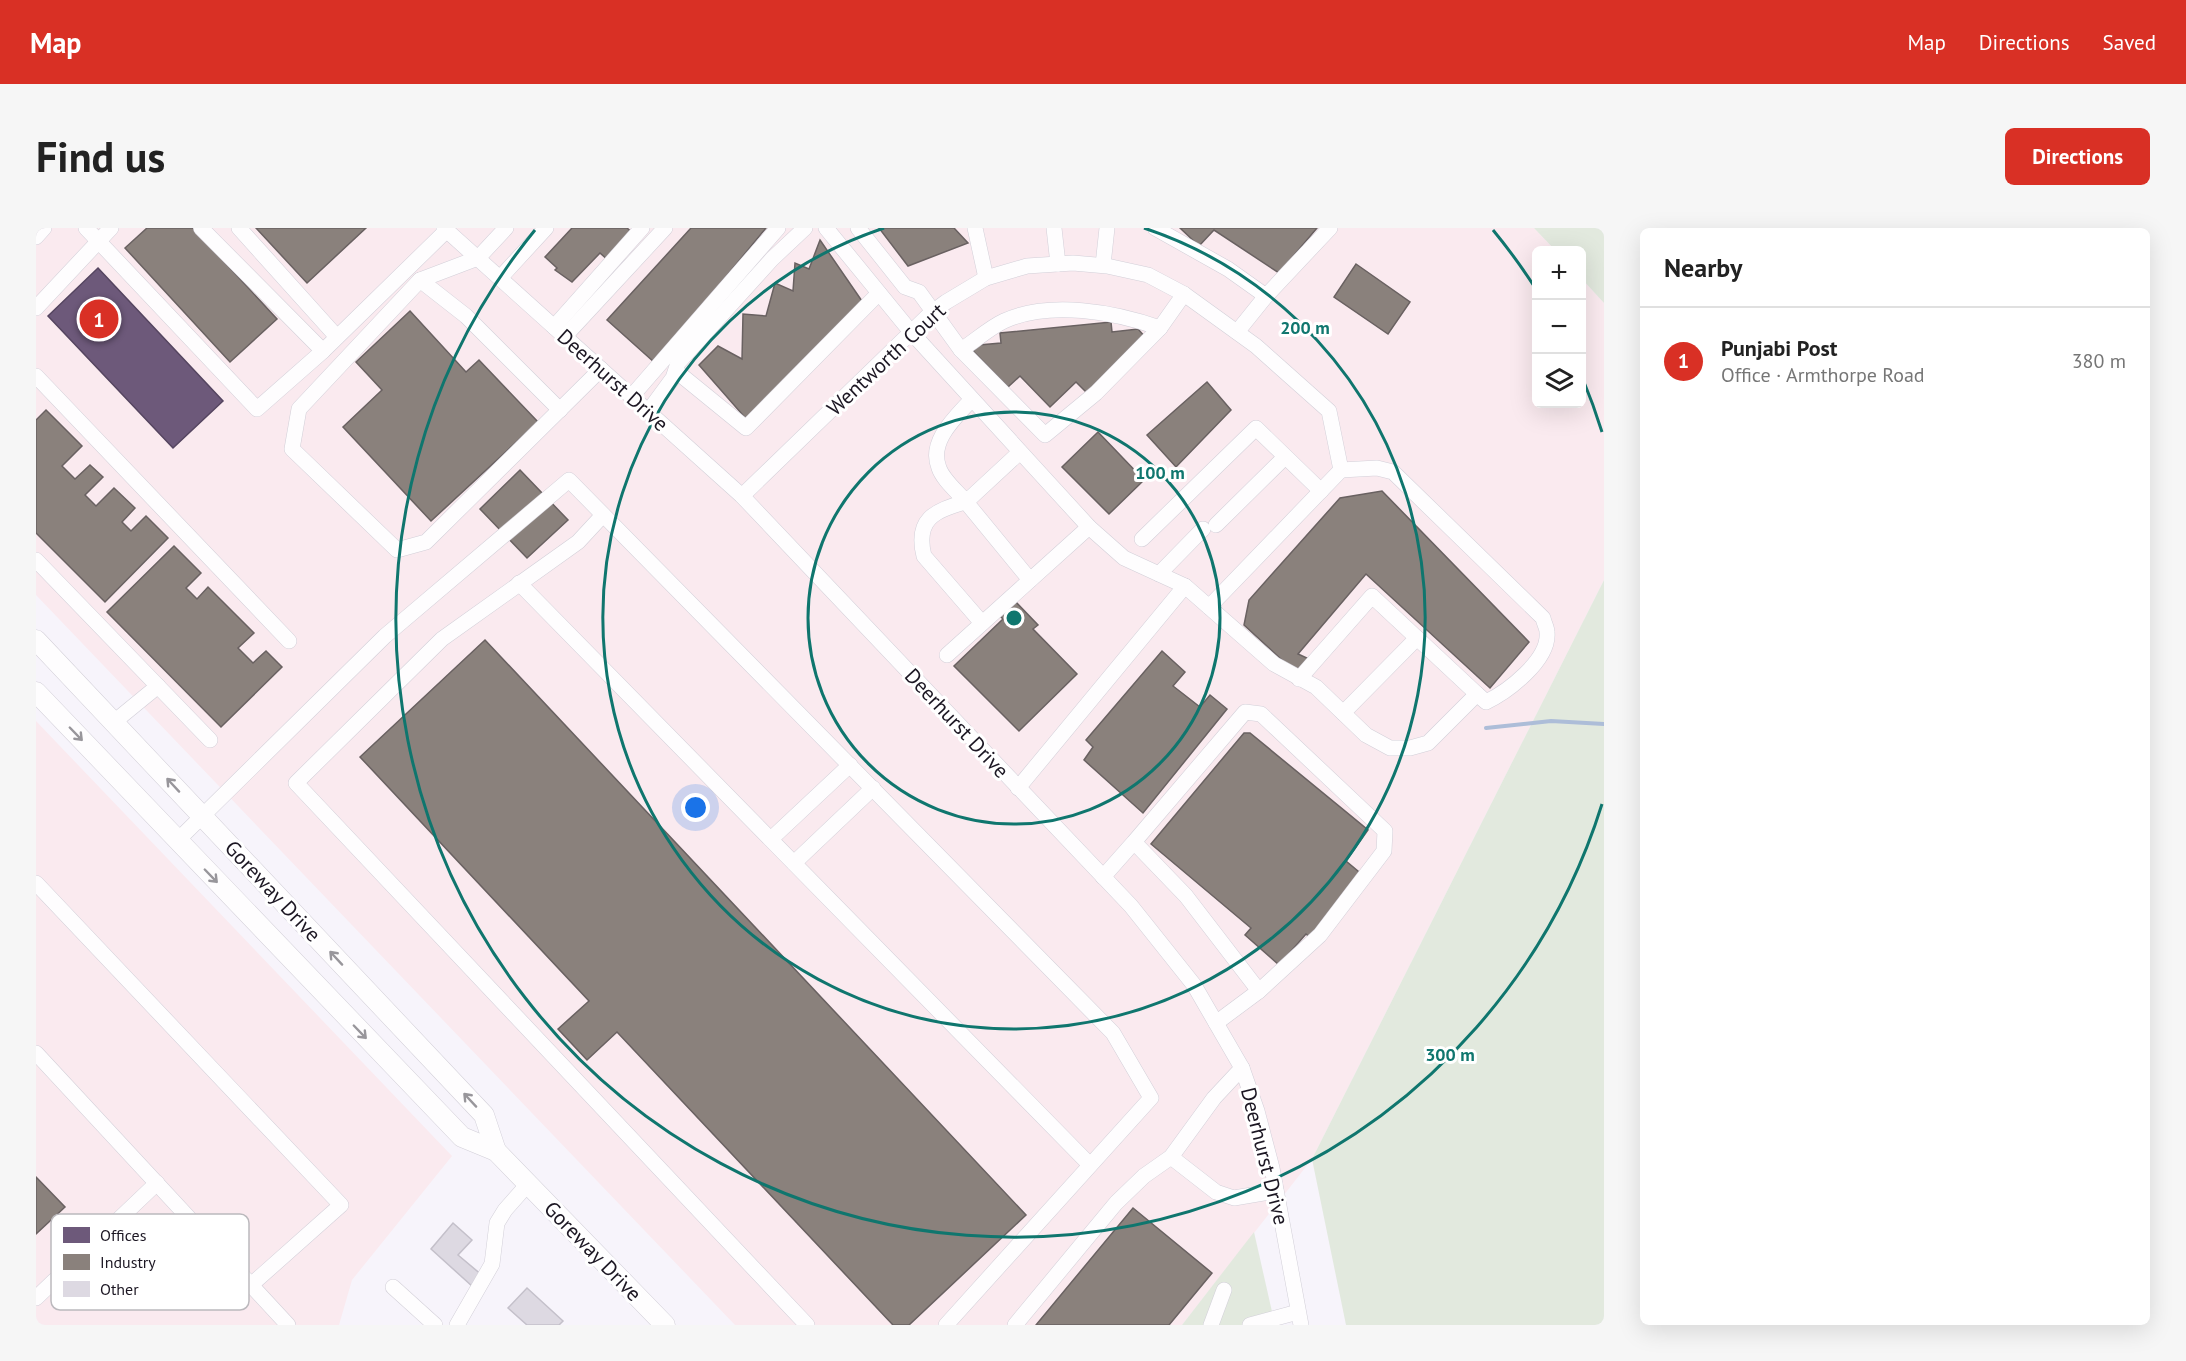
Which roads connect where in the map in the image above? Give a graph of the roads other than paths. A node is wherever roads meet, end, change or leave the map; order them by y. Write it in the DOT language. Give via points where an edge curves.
graph roads {
  1 [pos="44,228"];
  2 [pos="86,228"];
  3 [pos="111,228"];
  4 [pos="201,228"];
  5 [pos="239,228"];
  6 [pos="506,228"];
  7 [pos="546,228"];
  8 [pos="642,228"];
  9 [pos="665,228"];
  10 [pos="778,228"];
  11 [pos="805,228"];
  12 [pos="826,228"];
  13 [pos="858,228"];
  14 [pos="975,228"];
  15 [pos="1054,228"];
  16 [pos="1107,228"];
  17 [pos="1155,228"];
  18 [pos="1330,228"];
  19 [pos="446,229"];
  20 [pos="36,237"];
  21 [pos="100,240"];
  22 [pos="478,258"];
  23 [pos="1058,264"];
  24 [pos="1103,265"];
  25 [pos="500,278"];
  26 [pos="986,278"];
  27 [pos="420,280"];
  28 [pos="879,293"];
  29 [pos="1184,294"];
  30 [pos="1266,296"];
  31 [pos="36,308"];
  32 [pos="933,312"];
  33 [pos="1160,328"];
  34 [pos="559,331"];
  35 [pos="1237,332"];
  36 [pos="911,333"];
  37 [pos="337,337"];
  38 [pos="962,350"];
  39 [pos="323,351"];
  40 [pos="601,369"];
  41 [pos="676,371"];
  42 [pos="36,376"];
  43 [pos="631,397"];
  44 [pos="972,399"];
  45 [pos="560,410"];
  46 [pos="648,412"];
  47 [pos="1020,452"];
  48 [pos="1285,456"];
  49 [pos="1341,470"];
  50 [pos="1321,491"];
  51 [pos="742,496"];
  52 [pos="966,502"];
  53 [pos="603,515"];
  54 [pos="1089,527"];
  55 [pos="1142,539"];
  56 [pos="36,560"];
  57 [pos="1159,574"];
  58 [pos="1030,580"];
  59 [pos="519,583"];
  60 [pos="1185,586"];
  61 [pos="1209,607"];
  62 [pos="982,623"];
  63 [pos="1417,638"];
  64 [pos="36,640"];
  65 [pos="289,641"];
  66 [pos="947,655"];
  67 [pos="1299,679"];
  68 [pos="158,686"];
  69 [pos="36,692"];
  70 [pos="1477,694"];
  71 [pos="1343,713"];
  72 [pos="114,722"];
  73 [pos="210,740"];
  74 [pos="850,765"];
  75 [pos="873,788"];
  76 [pos="1018,788"];
  77 [pos="202,816"];
  78 [pos="771,839"];
  79 [pos="178,840"];
  80 [pos="1134,842"];
  81 [pos="794,863"];
  82 [pos="1102,877"];
  83 [pos="36,883"];
  84 [pos="1259,991"];
  85 [pos="1216,1023"];
  86 [pos="36,1053"];
  87 [pos="1242,1068"];
  88 [pos="496,1151"];
  89 [pos="1171,1157"];
  90 [pos="1090,1165"];
  91 [pos="156,1183"];
  92 [pos="528,1184"];
  93 [pos="1276,1191"];
  94 [pos="124,1214"];
  95 [pos="185,1214"];
  96 [pos="51,1284"];
  97 [pos="251,1285"];
  98 [pos="393,1287"];
  99 [pos="1224,1290"];
  100 [pos="36,1298"];
  101 [pos="1300,1318"];
  102 [pos="288,1325"];
  103 [pos="435,1325"];
  104 [pos="458,1325"];
  105 [pos="665,1325"];
  106 [pos="807,1325"];
  107 [pos="946,1325"];
  108 [pos="1015,1325"];
  109 [pos="1211,1325"];
  110 [pos="1250,1325"];
  1 -- 20 [label="street"];
  2 -- 21 [label="street"];
  3 -- 21 [label="street"];
  4 -- 39 [label="street"];
  5 -- 37 [label="street"];
  6 -- 22 [label="street"];
  7 -- 25 [label="street"];
  8 -- 34 [label="street"];
  9 -- 34 [label="street"];
  10 -- 43 [label="street"];
  11 -- 41 [label="street" via="771,259 678,363"];
  12 -- 28 [label="street"];
  13 -- 32 [label="street" via="905,287 919,292"];
  14 -- 26 [label="street"];
  15 -- 23 [label="street"];
  16 -- 24 [label="street"];
  17 -- 30 [label="street" via="1228,268"];
  18 -- 30 [label="street"];
  19 -- 22 [label="street, Deerhurst Drive"];
  19 -- 37 [label="street"];
  21 -- 31 [label="street"];
  21 -- 39 [label="street" via="257,410"];
  22 -- 25 [label="street, Deerhurst Drive"];
  22 -- 27 [label="street"];
  23 -- 24 [label="street, Wentworth Court"];
  23 -- 26 [label="street, Wentworth Court" via="1027,266"];
  24 -- 29 [label="street, Wentworth Court" via="1148,275"];
  25 -- 34 [label="street, Deerhurst Drive"];
  26 -- 32 [label="street, Wentworth Court"];
  27 -- 45 [label="street" via="466,316"];
  27 -- 45 [label="street" via="299,410 292,448 397,550 426,542"];
  28 -- 36 [label="street"];
  28 -- 41 [label="street" via="746,428"];
  29 -- 33 [label="street"];
  29 -- 35 [label="street, Wentworth Court"];
  30 -- 35 [label="street"];
  32 -- 36 [label="street, Wentworth Court"];
  32 -- 38 [label="street"];
  33 -- 38 [label="street" via="1094,310 1039,313 1005,321"];
  33 -- 38 [label="street" via="1096,393 1045,435"];
  34 -- 40 [label="street, Deerhurst Drive"];
  35 -- 49 [label="street, Wentworth Court" via="1329,411"];
  36 -- 44 [label="street"];
  36 -- 51 [label="street, Wentworth Court"];
  37 -- 39 [label="street"];
  40 -- 43 [label="street, Deerhurst Drive"];
  40 -- 45 [label="street"];
  41 -- 46 [label="street"];
  42 -- 65 [label="street"];
  43 -- 46 [label="street, Deerhurst Drive"];
  44 -- 47 [label="street"];
  44 -- 52 [label="street" via="940,437 937,460 939,470"];
  46 -- 51 [label="street, Deerhurst Drive"];
  47 -- 52 [label="street"];
  47 -- 54 [label="street"];
  48 -- 50 [label="street"];
  48 -- 55 [label="street" via="1256,428"];
  48 -- 57 [label="street"];
  49 -- 50 [label="street"];
  49 -- 70 [label="street" via="1377,468 1393,472 1542,618 1548,632 1546,645 1526,674 1506,692 1486,702"];
  50 -- 61 [label="street"];
  51 -- 76 [label="street, Deerhurst Drive"];
  52 -- 58 [label="street"];
  52 -- 62 [label="street" via="941,508 922,528 920,542 924,556"];
  53 -- 59 [label="street" via="578,542"];
  53 -- 74 [label="street"];
  53 -- 77 [label="street" via="569,480 385,636"];
  54 -- 57 [label="street" via="1124,558"];
  54 -- 58 [label="street"];
  56 -- 68 [label="street"];
  57 -- 60 [label="street"];
  58 -- 62 [label="street"];
  59 -- 78 [label="street"];
  59 -- 106 [label="street" via="442,639 296,783"];
  60 -- 61 [label="street"];
  60 -- 76 [label="street"];
  61 -- 67 [label="street" via="1274,664"];
  62 -- 66 [label="street"];
  63 -- 67 [label="street" via="1372,596"];
  63 -- 70 [label="street"];
  63 -- 71 [label="street"];
  64 -- 72 [label="main road, Goreway Drive"];
  67 -- 71 [label="street" via="1316,687"];
  68 -- 72 [label="street"];
  68 -- 73 [label="street"];
  69 -- 79 [label="main road, Goreway Drive, one-way"];
  70 -- 71 [label="street" via="1428,743 1410,748 1390,748 1366,735"];
  77 -- 72 [label="main road, Goreway Drive, one-way"];
  74 -- 75 [label="street"];
  74 -- 78 [label="street"];
  75 -- 81 [label="street"];
  75 -- 90 [label="street" via="1113,1034 1151,1098"];
  76 -- 82 [label="street, Deerhurst Drive"];
  77 -- 79 [label="street"];
  88 -- 77 [label="main road, Goreway Drive, one-way" via="484,1115"];
  78 -- 81 [label="street"];
  79 -- 88 [label="main road, Goreway Drive, one-way" via="462,1137"];
  80 -- 82 [label="street"];
  80 -- 84 [label="street" via="1186,896"];
  80 -- 84 [label="street" via="1245,712 1261,714 1385,831 1384,851 1320,935"];
  81 -- 90 [label="street"];
  82 -- 85 [label="street, Deerhurst Drive" via="1131,906 1194,985"];
  83 -- 97 [label="street" via="341,1205"];
  84 -- 85 [label="street"];
  85 -- 87 [label="street, Deerhurst Drive"];
  86 -- 91 [label="street"];
  87 -- 89 [label="street" via="1214,1098"];
  87 -- 93 [label="street, Deerhurst Drive" via="1257,1111"];
  88 -- 92 [label="main road, Goreway Drive"];
  89 -- 93 [label="street" via="1216,1192 1234,1198"];
  89 -- 108 [label="street" via="1116,1203"];
  90 -- 107 [label="street"];
  91 -- 94 [label="street"];
  91 -- 95 [label="street"];
  92 -- 104 [label="street" via="497,1223 492,1264"];
  92 -- 105 [label="main road, Goreway Drive"];
  93 -- 101 [label="street, Deerhurst Drive"];
  96 -- 100 [label="street"];
  97 -- 102 [label="street"];
  98 -- 103 [label="street"];
  99 -- 109 [label="street"];
  101 -- 110 [label="street"];
}
